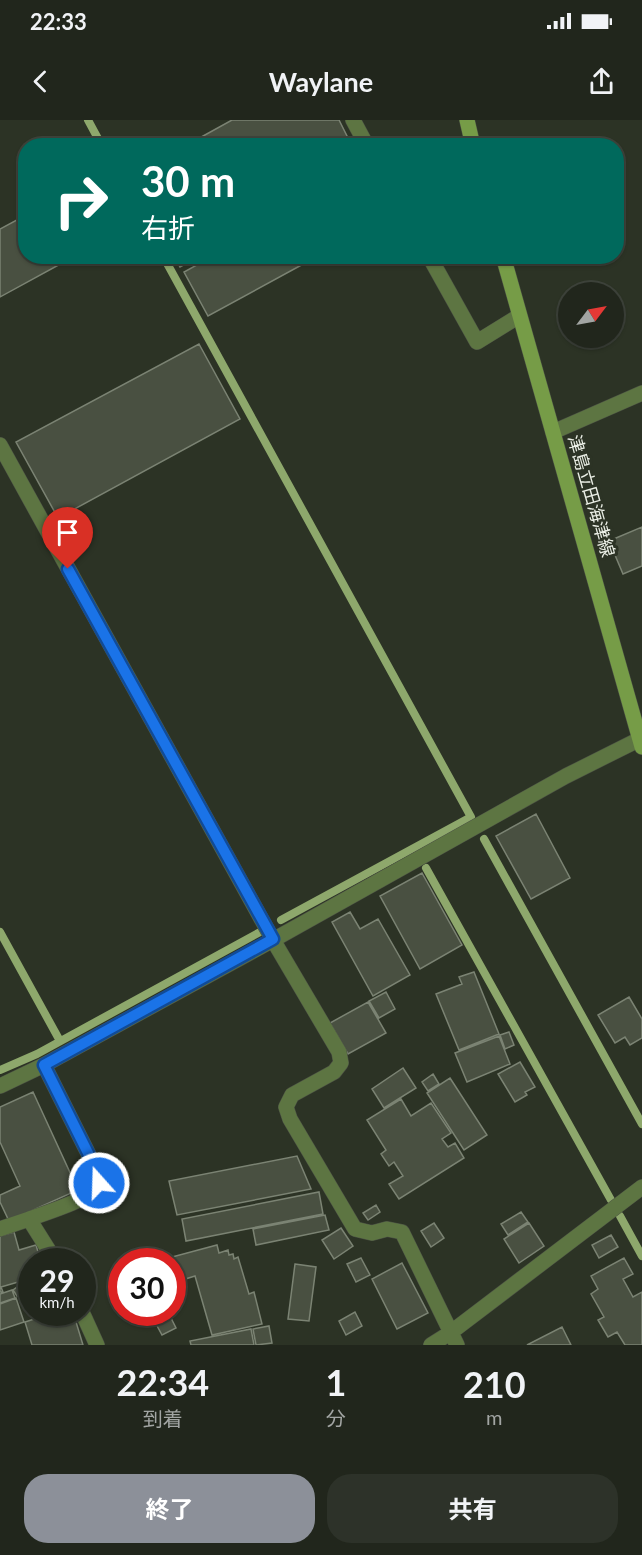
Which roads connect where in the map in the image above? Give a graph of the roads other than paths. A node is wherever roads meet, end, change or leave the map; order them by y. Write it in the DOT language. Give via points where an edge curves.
graph roads {
  1 [pos="353,120"];
  2 [pos="467,120"];
  3 [pos="363,138"];
  4 [pos="471,138"];
  5 [pos="433,264"];
  6 [pos="505,264"];
  7 [pos="519,316"];
  8 [pos="642,393"];
  9 [pos="553,432"];
  10 [pos="0,445"];
  11 [pos="641,743"];
  12 [pos="273,939"];
  13 [pos="44,1065"];
  14 [pos="0,1086"];
  15 [pos="642,1187"];
  16 [pos="29,1219"];
  17 [pos="0,1228"];
  18 [pos="47,1248"];
  19 [pos="88,1326"];
  20 [pos="454,1339"];
  21 [pos="97,1345"];
  22 [pos="430,1345"];
  1 -- 3 [label="street"];
  2 -- 4 [label="main road"];
  5 -- 7 [label="street" via="477,342"];
  6 -- 7 [label="main road, 津島立田海津線"];
  7 -- 9 [label="main road, 津島立田海津線"];
  8 -- 9 [label="street"];
  9 -- 11 [label="main road, 津島立田海津線"];
  10 -- 12 [label="street"];
  11 -- 12 [label="street" via="566,776"];
  12 -- 13 [label="street"];
  12 -- 20 [label="street" via="339,1052 341,1063 334,1072 292,1095 286,1107 290,1119 355,1228 372,1233 387,1229 402,1232"];
  13 -- 14 [label="street"];
  13 -- 16 [label="street" via="99,1175 99,1183 82,1198"];
  15 -- 20 [label="street"];
  16 -- 17 [label="street"];
  16 -- 18 [label="street"];
  19 -- 21 [label="street"];
  20 -- 22 [label="street"];
}
